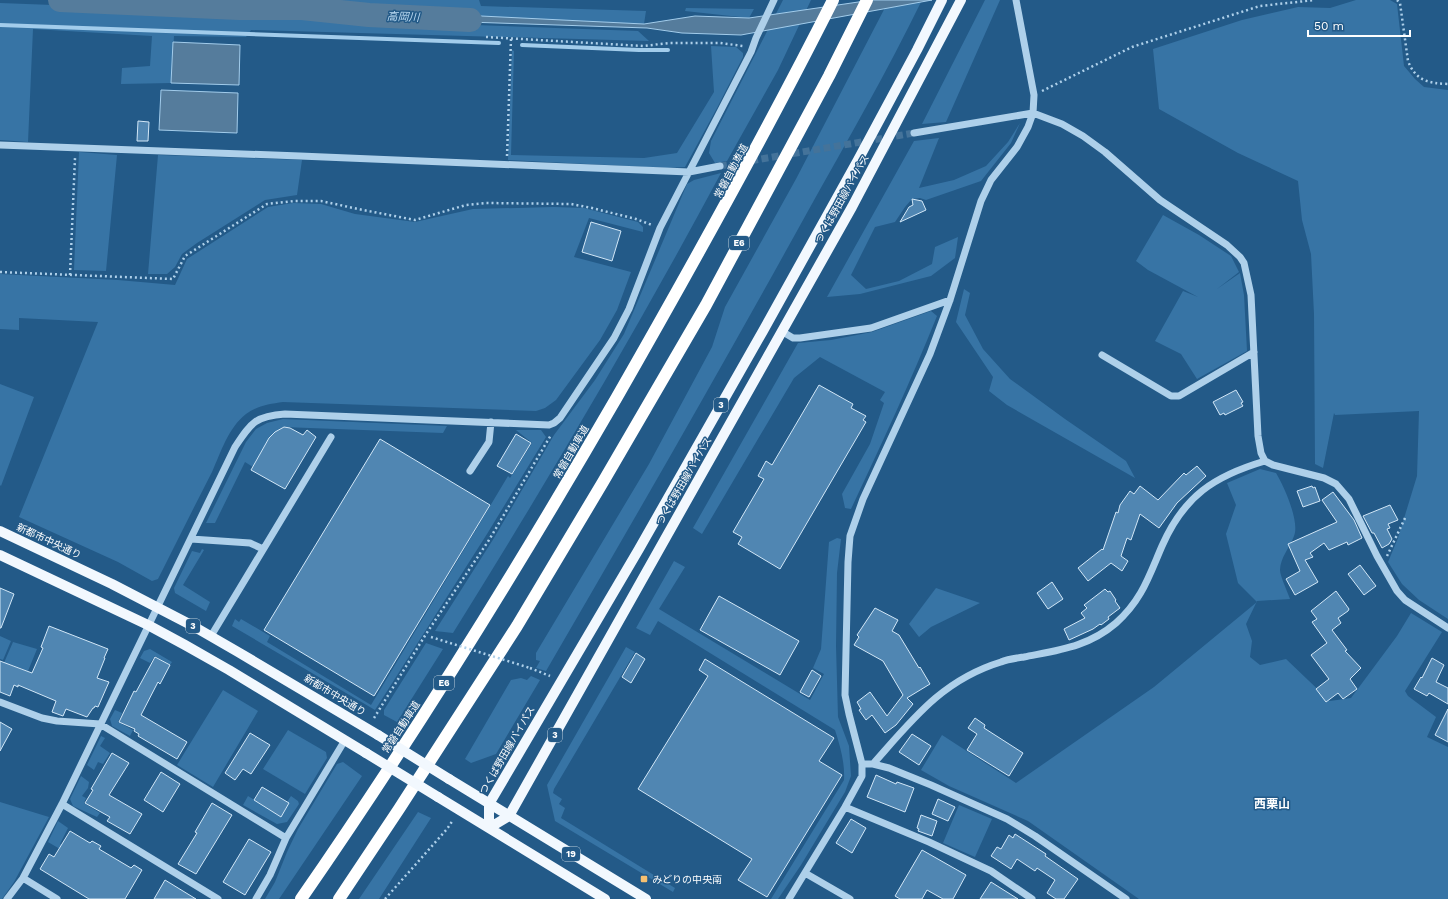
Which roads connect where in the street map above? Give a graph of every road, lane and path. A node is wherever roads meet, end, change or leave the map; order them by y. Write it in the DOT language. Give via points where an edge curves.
graph roads {
  1 [pos="774,0"];
  2 [pos="833,0"];
  3 [pos="867,0"];
  4 [pos="942,0"];
  5 [pos="961,0"];
  6 [pos="1016,0"];
  7 [pos="1315,0"];
  8 [pos="1397,0"];
  9 [pos="486,37"];
  10 [pos="511,39"];
  11 [pos="752,52"];
  12 [pos="1448,84"];
  13 [pos="1034,95"];
  14 [pos="1033,113"];
  15 [pos="914,133"];
  16 [pos="0,145"];
  17 [pos="75,147"];
  18 [pos="506,164"];
  19 [pos="720,166"];
  20 [pos="689,172"];
  21 [pos="660,228"];
  22 [pos="0,272"];
  23 [pos="70,275"];
  24 [pos="950,300"];
  25 [pos="783,332"];
  26 [pos="1254,352"];
  27 [pos="1102,355"];
  28 [pos="491,422"];
  29 [pos="554,423"];
  30 [pos="331,437"];
  31 [pos="1265,461"];
  32 [pos="470,471"];
  33 [pos="1406,516"];
  34 [pos="0,531"];
  35 [pos="191,539"];
  36 [pos="263,549"];
  37 [pos="0,555"];
  38 [pos="1383,565"];
  39 [pos="157,607"];
  40 [pos="148,625"];
  41 [pos="1448,628"];
  42 [pos="426,634"];
  43 [pos="211,636"];
  44 [pos="550,676"];
  45 [pos="0,702"];
  46 [pos="374,718"];
  47 [pos="100,724"];
  48 [pos="345,740"];
  49 [pos="862,764"];
  50 [pos="873,764"];
  51 [pos="62,804"];
  52 [pos="490,804"];
  53 [pos="845,807"];
  54 [pos="509,816"];
  55 [pos="453,820"];
  56 [pos="489,828"];
  57 [pos="286,838"];
  58 [pos="804,873"];
  59 [pos="23,878"];
  60 [pos="7,899"];
  61 [pos="57,899"];
  62 [pos="218,899"];
  63 [pos="256,899"];
  64 [pos="301,899"];
  65 [pos="338,899"];
  66 [pos="385,899"];
  67 [pos="605,899"];
  68 [pos="646,899"];
  69 [pos="788,899"];
  70 [pos="850,899"];
  71 [pos="1032,899"];
  72 [pos="1126,899"];
  1 -- 11 [label="street"];
  2 -- 64 [label="highway, 常磐自動車道 / E6" via="740,179 574,471 482,624 375,791"];
  3 -- 65 [label="highway, E6" via="706,305 603,482 517,626 408,796"];
  4 -- 52 [label="main road, つくば野田線バイパス / 3" via="858,160 763,331"];
  5 -- 25 [label="main road, つくば野田線バイパス / 3"];
  6 -- 13 [label="street"];
  7 -- 13 [label="path" via="1260,6 1132,47"];
  8 -- 12 [label="path" via="1400,2 1411,68 1417,76 1430,83"];
  9 -- 10 [label="path"];
  10 -- 11 [label="path" via="643,46 720,43 741,45"];
  10 -- 18 [label="path"];
  11 -- 20 [label="street"];
  13 -- 14 [label="street"];
  14 -- 15 [label="street"];
  14 -- 24 [label="street" via="1017,147 991,180 980,202"];
  14 -- 26 [label="street" via="1062,124 1105,152 1160,200 1227,245 1240,257 1244,263 1251,295"];
  16 -- 17 [label="street"];
  17 -- 18 [label="street"];
  17 -- 23 [label="path"];
  18 -- 20 [label="street"];
  19 -- 20 [label="street"];
  20 -- 21 [label="street"];
  21 -- 23 [label="path" via="636,219 571,204 466,205 415,220 321,201 294,201 267,204 185,256 173,280"];
  21 -- 29 [label="street" via="629,309 614,338 560,418"];
  22 -- 23 [label="path"];
  24 -- 25 [label="street" via="871,328 800,338 793,338"];
  24 -- 49 [label="street" via="930,354 863,499 850,536 846,695"];
  25 -- 54 [label="main road, つくば野田線バイパス / 3"];
  26 -- 27 [label="street" via="1179,396 1170,396"];
  26 -- 31 [label="street" via="1258,436"];
  28 -- 29 [label="street" via="549,425"];
  28 -- 32 [label="street" via="489,442"];
  28 -- 35 [label="street" via="300,414 268,415 254,422 235,447"];
  29 -- 42 [label="path" via="551,435 489,540"];
  30 -- 36 [label="street"];
  31 -- 38 [label="street" via="1324,478 1336,484 1349,499"];
  31 -- 50 [label="street" via="1229,474 1206,486 1190,501 1170,529 1145,587 1131,607 1103,634 1071,648 1001,661 965,677 924,707"];
  33 -- 38 [label="path"];
  34 -- 39 [label="main road, 新都市中央通り / 3"];
  35 -- 36 [label="street" via="250,543"];
  35 -- 39 [label="street"];
  36 -- 43 [label="street"];
  37 -- 40 [label="main road, 3"];
  38 -- 41 [label="street" via="1405,600"];
  39 -- 40 [label="street"];
  39 -- 43 [label="main road, 新都市中央通り / 3"];
  40 -- 47 [label="street"];
  40 -- 48 [label="main road, 3"];
  42 -- 44 [label="path, bridge"];
  42 -- 46 [label="path"];
  43 -- 52 [label="main road, 新都市中央通り / 3, bridge"];
  45 -- 47 [label="street" via="42,718"];
  47 -- 51 [label="street"];
  47 -- 57 [label="street"];
  48 -- 56 [label="main road, 3, bridge"];
  48 -- 57 [label="street"];
  49 -- 50 [label="street"];
  49 -- 53 [label="street" via="862,776"];
  50 -- 72 [label="street" via="1007,819"];
  51 -- 59 [label="street"];
  51 -- 62 [label="street"];
  52 -- 54 [label="main road, 新都市中央通り / 19"];
  52 -- 56 [label="main road, つくば野田線バイパス / 3"];
  53 -- 58 [label="street"];
  53 -- 71 [label="street" via="991,871"];
  54 -- 56 [label="main road, つくば野田線バイパス / 3"];
  54 -- 68 [label="main road, 新都市中央通り / 19"];
  55 -- 66 [label="path"];
  56 -- 67 [label="main road, 19"];
  57 -- 63 [label="street"];
  58 -- 69 [label="street"];
  58 -- 70 [label="street"];
  59 -- 60 [label="street"];
  59 -- 61 [label="street"];
}
